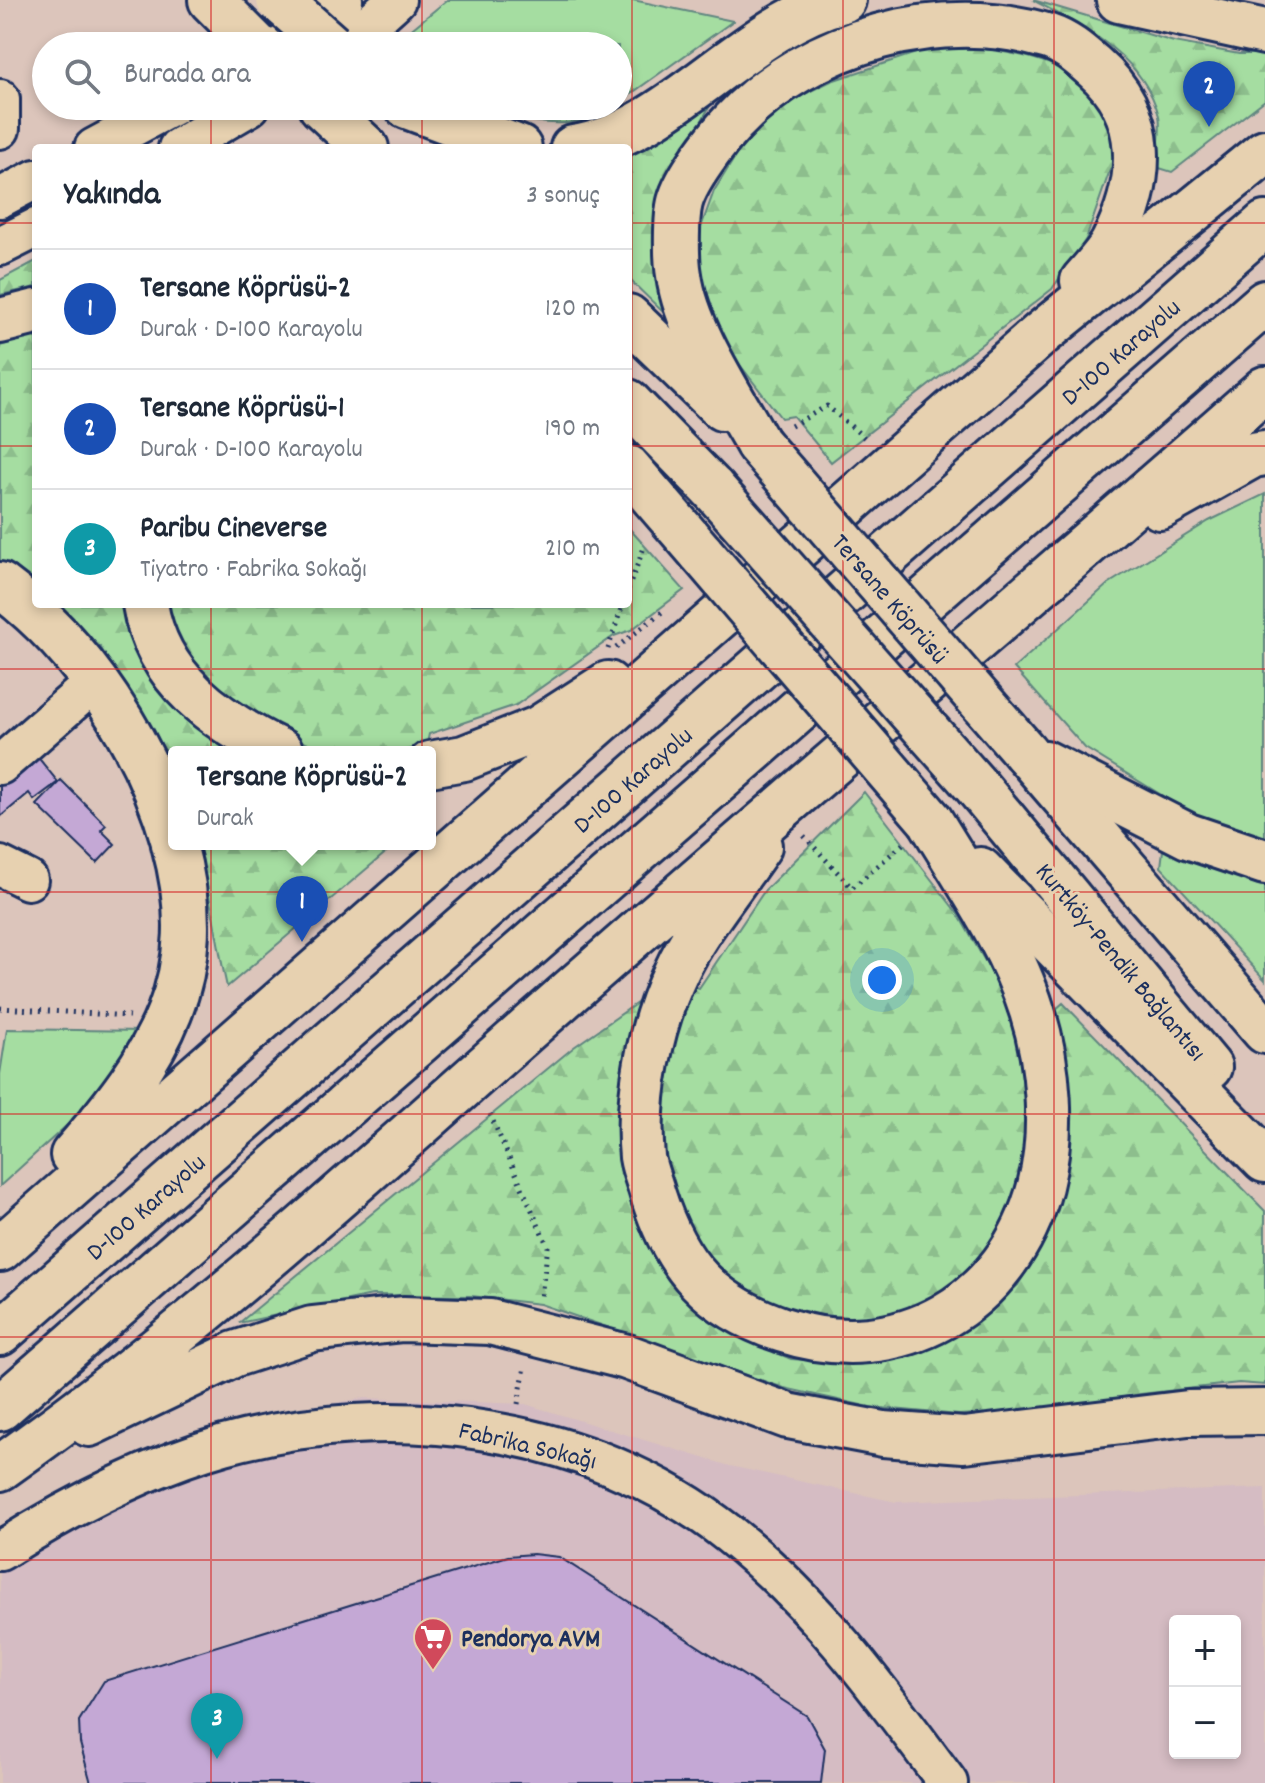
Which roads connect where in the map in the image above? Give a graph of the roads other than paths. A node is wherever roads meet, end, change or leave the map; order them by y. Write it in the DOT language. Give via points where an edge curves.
graph roads {
  1 [pos="211,0"];
  2 [pos="279,0"];
  3 [pos="343,0"];
  4 [pos="396,0"];
  5 [pos="843,0"];
  6 [pos="1119,0"];
  7 [pos="243,32"];
  8 [pos="301,32"];
  9 [pos="315,32"];
  10 [pos="361,32"];
  11 [pos="1265,32"];
  12 [pos="0,99"];
  13 [pos="146,120"];
  14 [pos="226,120"];
  15 [pos="415,120"];
  16 [pos="444,120"];
  17 [pos="0,129"];
  18 [pos="101,144"];
  19 [pos="185,144"];
  20 [pos="442,144"];
  21 [pos="508,144"];
  22 [pos="600,144"];
  23 [pos="1265,152"];
  24 [pos="32,181"];
  25 [pos="0,198"];
  26 [pos="1265,224"];
  27 [pos="32,230"];
  28 [pos="0,246"];
  29 [pos="1265,303"];
  30 [pos="32,313"];
  31 [pos="0,321"];
  32 [pos="632,321"];
  33 [pos="1042,333"];
  34 [pos="1265,389"];
  35 [pos="632,406"];
  36 [pos="758,444"];
  37 [pos="1265,453"];
  38 [pos="632,473"];
  39 [pos="1072,559"];
  40 [pos="0,585"];
  41 [pos="146,608"];
  42 [pos="691,640"];
  43 [pos="94,683"];
  44 [pos="269,746"];
  45 [pos="1025,752"];
  46 [pos="436,763"];
  47 [pos="0,765"];
  48 [pos="793,795"];
  49 [pos="930,820"];
  50 [pos="168,821"];
  51 [pos="176,850"];
  52 [pos="1265,862"];
  53 [pos="1265,1031"];
  54 [pos="1265,1134"];
  55 [pos="1265,1160"];
  56 [pos="0,1240"];
  57 [pos="0,1249"];
  58 [pos="0,1333"];
  59 [pos="0,1408"];
  60 [pos="1265,1412"];
  61 [pos="6,1464"];
  62 [pos="0,1551"];
  63 [pos="948,1783"];
  1 -- 7 [label="highway"];
  2 -- 9 [label="highway, bridge"];
  3 -- 8 [label="street"];
  4 -- 10 [label="street"];
  5 -- 22 [label="highway" via="771,31 650,117"];
  6 -- 11 [label="highway"];
  12 -- 17 [label="street"];
  13 -- 18 [label="street"];
  14 -- 19 [label="street"];
  15 -- 20 [label="highway"];
  16 -- 21 [label="highway"];
  23 -- 33 [label="highway"];
  24 -- 25 [label="street"];
  26 -- 58 [label="highway, D-100 Karayolu"];
  27 -- 28 [label="street"];
  29 -- 59 [label="highway"];
  30 -- 31 [label="highway"];
  32 -- 36 [label="highway"];
  33 -- 36 [label="highway" via="1113,244 1135,181 1136,130 1115,86 1071,47 989,25 914,28 848,46 755,98 715,141 680,201 679,275 705,351"];
  33 -- 42 [label="highway"];
  34 -- 39 [label="highway"];
  35 -- 54 [label="highway, Kurtköy-Pendik Bağlantısı, bridge" via="713,489 978,788"];
  36 -- 45 [label="highway, Tersane Köprüsü, bridge"];
  37 -- 39 [label="highway" via="1211,478"];
  38 -- 49 [label="highway, bridge"];
  39 -- 48 [label="highway"];
  40 -- 43 [label="highway" via="26,604"];
  41 -- 44 [label="highway" via="164,660 184,686 229,726"];
  42 -- 46 [label="highway" via="595,691 538,729 464,758"];
  42 -- 57 [label="highway"];
  43 -- 47 [label="street"];
  43 -- 50 [label="highway" via="136,746"];
  45 -- 52 [label="highway" via="1188,836"];
  45 -- 53 [label="highway"];
  48 -- 49 [label="highway" via="677,969 661,1008 644,1081 642,1159 663,1227 693,1277 747,1318 815,1340 875,1341 915,1333 951,1314 1004,1264 1040,1185 1049,1104 1032,1011 994,928"];
  48 -- 61 [label="highway" via="243,1278"];
  49 -- 55 [label="highway"];
  51 -- 56 [label="highway" via="189,931 171,1016 142,1069 104,1120"];
  60 -- 61 [label="highway" via="1188,1413 964,1440 883,1434 788,1416 627,1357 490,1322 403,1319 312,1329 235,1354"];
  62 -- 63 [label="street, Fabrika Sokağı" via="112,1489 176,1461 262,1435 395,1423 513,1437 609,1463 729,1533 772,1570 835,1639"];
}
